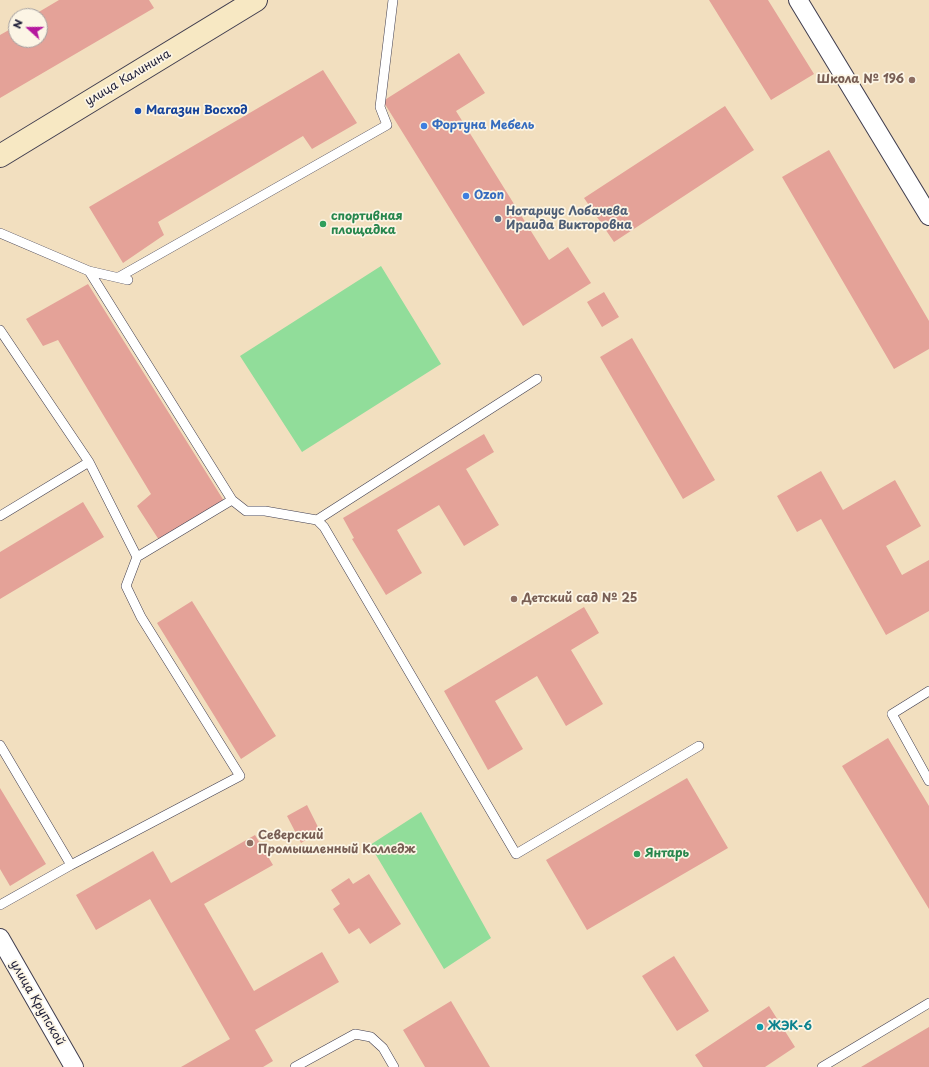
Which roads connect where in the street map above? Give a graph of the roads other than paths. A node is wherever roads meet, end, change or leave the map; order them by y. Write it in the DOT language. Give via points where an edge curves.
graph roads {
  1 [pos="256,0"];
  2 [pos="393,0"];
  3 [pos="798,0"];
  4 [pos="0,156"];
  5 [pos="929,216"];
  6 [pos="0,233"];
  7 [pos="89,271"];
  8 [pos="119,277"];
  9 [pos="128,280"];
  10 [pos="0,330"];
  11 [pos="537,379"];
  12 [pos="89,462"];
  13 [pos="232,500"];
  14 [pos="0,516"];
  15 [pos="318,520"];
  16 [pos="137,556"];
  17 [pos="929,691"];
  18 [pos="0,745"];
  19 [pos="699,746"];
  20 [pos="929,781"];
  21 [pos="71,865"];
  22 [pos="0,905"];
  23 [pos="0,938"];
  24 [pos="929,1003"];
  25 [pos="74,1067"];
  26 [pos="295,1067"];
  27 [pos="394,1067"];
  28 [pos="822,1067"];
  1 -- 4 [label="main road, улица Калинина"];
  2 -- 8 [label="lane" via="380,107 387,125"];
  3 -- 5 [label="street"];
  6 -- 7 [label="lane"];
  7 -- 8 [label="lane"];
  7 -- 13 [label="lane"];
  8 -- 9 [label="lane"];
  10 -- 12 [label="lane"];
  11 -- 15 [label="lane"];
  12 -- 14 [label="lane"];
  12 -- 16 [label="lane"];
  13 -- 15 [label="lane" via="246,511 265,511"];
  13 -- 16 [label="lane"];
  15 -- 19 [label="lane" via="516,854"];
  16 -- 21 [label="lane" via="126,586 141,617 240,776"];
  17 -- 20 [label="lane" via="892,714"];
  18 -- 21 [label="lane"];
  21 -- 22 [label="lane"];
  23 -- 25 [label="street, улица Крупской"];
  24 -- 28 [label="lane"];
  26 -- 27 [label="lane" via="355,1034 371,1037 383,1048"];
}
